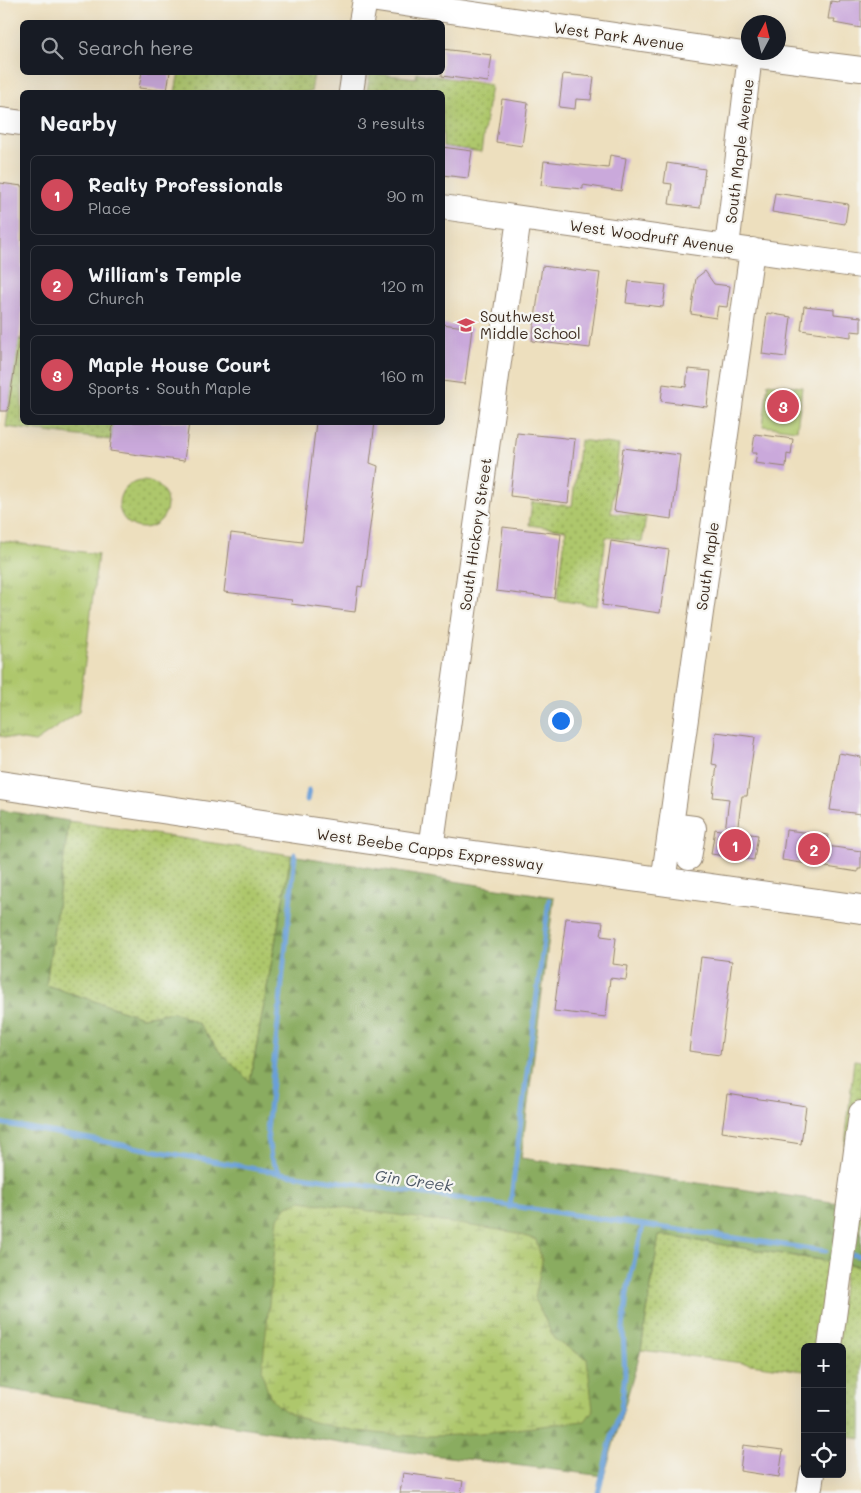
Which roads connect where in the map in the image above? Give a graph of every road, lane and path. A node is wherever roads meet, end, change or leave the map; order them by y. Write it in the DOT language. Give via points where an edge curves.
graph roads {
  1 [pos="365,0"];
  2 [pos="377,0"];
  3 [pos="362,20"];
  4 [pos="741,54"];
  5 [pos="749,60"];
  6 [pos="786,60"];
  7 [pos="861,69"];
  8 [pos="354,75"];
  9 [pos="351,90"];
  10 [pos="0,120"];
  11 [pos="20,123"];
  12 [pos="445,207"];
  13 [pos="519,218"];
  14 [pos="727,247"];
  15 [pos="752,250"];
  16 [pos="861,266"];
  17 [pos="0,785"];
  18 [pos="671,825"];
  19 [pos="431,849"];
  20 [pos="690,858"];
  21 [pos="663,882"];
  22 [pos="861,909"];
  23 [pos="861,1113"];
  24 [pos="831,1343"];
  25 [pos="811,1478"];
  26 [pos="809,1493"];
  1 -- 3 [label="street"];
  2 -- 4 [label="street, West Park Avenue"];
  5 -- 14 [label="street, South Maple Avenue"];
  6 -- 7 [label="street, West Park Avenue"];
  8 -- 9 [label="street"];
  10 -- 11 [label="street"];
  12 -- 13 [label="street, West Woodruff Avenue"];
  13 -- 14 [label="street, West Woodruff Avenue"];
  13 -- 19 [label="street, South Hickory Street"];
  14 -- 15 [label="street, West Woodruff Avenue"];
  15 -- 16 [label="street, West Woodruff Avenue"];
  15 -- 18 [label="street, South Maple"];
  17 -- 19 [label="main road, West Beebe Capps Expressway"];
  18 -- 20 [label="street" via="694,828"];
  18 -- 21 [label="street, South Maple"];
  19 -- 21 [label="main road, West Beebe Capps Expressway"];
  21 -- 22 [label="main road, West Beebe Capps Expressway"];
  23 -- 24 [label="street"];
  25 -- 26 [label="street"];
}
